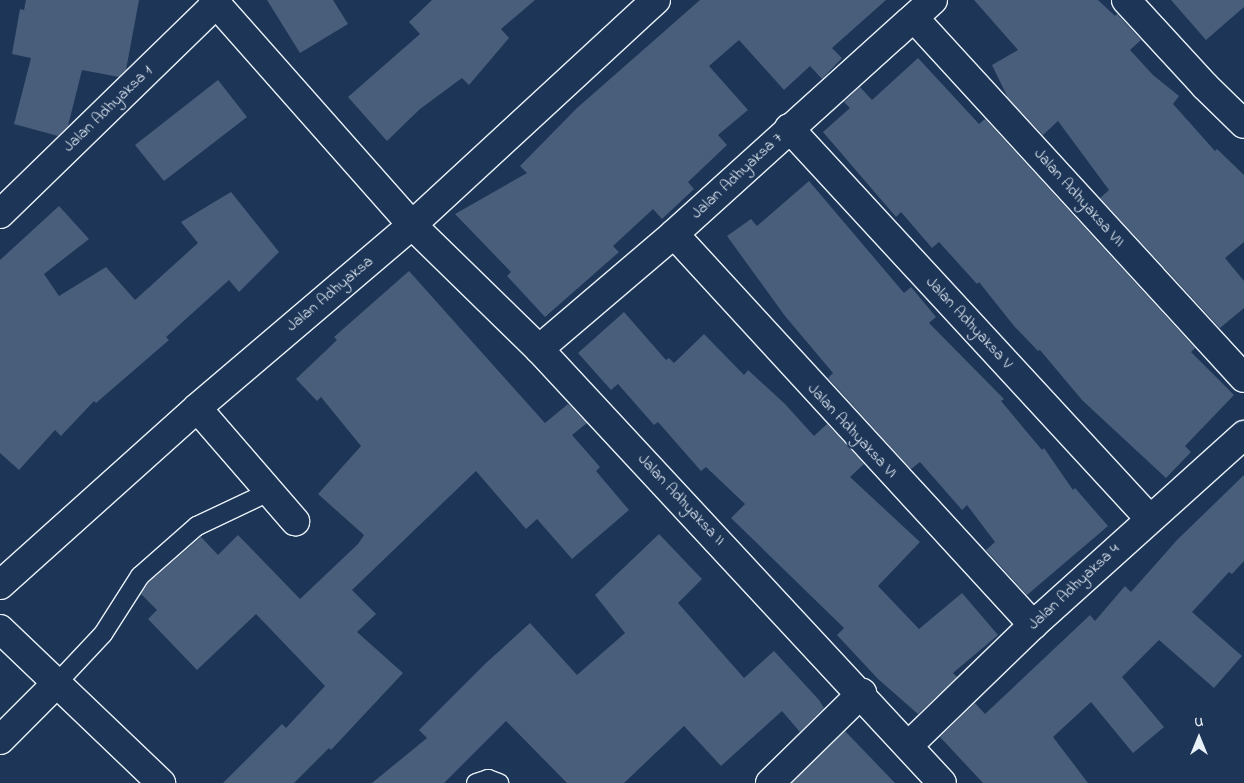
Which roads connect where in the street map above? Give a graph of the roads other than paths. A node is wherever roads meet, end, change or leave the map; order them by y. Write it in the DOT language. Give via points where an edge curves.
graph roads {
  1 [pos="656,0"];
  2 [pos="1126,0"];
  3 [pos="215,2"];
  4 [pos="924,9"];
  5 [pos="1244,124"];
  6 [pos="789,128"];
  7 [pos="0,214"];
  8 [pos="412,225"];
  9 [pos="674,234"];
  10 [pos="539,349"];
  11 [pos="1244,378"];
  12 [pos="196,408"];
  13 [pos="1244,434"];
  14 [pos="271,491"];
  15 [pos="1149,518"];
  16 [pos="295,521"];
  17 [pos="0,585"];
  18 [pos="1033,625"];
  19 [pos="0,629"];
  20 [pos="57,683"];
  21 [pos="862,693"];
  22 [pos="0,740"];
  23 [pos="909,745"];
  24 [pos="161,783"];
  25 [pos="476,783"];
  26 [pos="498,783"];
  27 [pos="770,783"];
  28 [pos="942,783"];
  1 -- 8 [label="street, Jalan Adhyaksa"];
  2 -- 5 [label="street"];
  3 -- 7 [label="street, Jalan Adhyaksa 1"];
  3 -- 8 [label="street, Jalan Adhyaksa II"];
  4 -- 6 [label="street, Jalan Adhyaksa 7"];
  4 -- 11 [label="street, Jalan Adhyaksa VII"];
  6 -- 9 [label="street, Jalan Adhyaksa 7"];
  6 -- 15 [label="street, Jalan Adhyaksa V"];
  8 -- 10 [label="street, Jalan Adhyaksa II"];
  8 -- 12 [label="street, Jalan Adhyaksa"];
  9 -- 10 [label="street, Jalan Adhyaksa 7"];
  9 -- 18 [label="street, Jalan Adhyaksa VI"];
  10 -- 21 [label="street, Jalan Adhyaksa II"];
  12 -- 14 [label="street"];
  12 -- 17 [label="street, Jalan Adhyaksa"];
  13 -- 15 [label="street, Jalan Adhyaksa 4"];
  14 -- 16 [label="street"];
  14 -- 20 [label="lane" via="198,526 140,576 103,634"];
  15 -- 18 [label="street, Jalan Adhyaksa 4"];
  18 -- 23 [label="street, Jalan Adhyaksa 4"];
  19 -- 20 [label="street"];
  20 -- 22 [label="street"];
  20 -- 24 [label="street"];
  21 -- 23 [label="street, Jalan Adhyaksa II"];
  21 -- 27 [label="street"];
  23 -- 28 [label="street, Jalan Adhyaksa II"];
  25 -- 26 [label="lane" via="488,779"];
}
